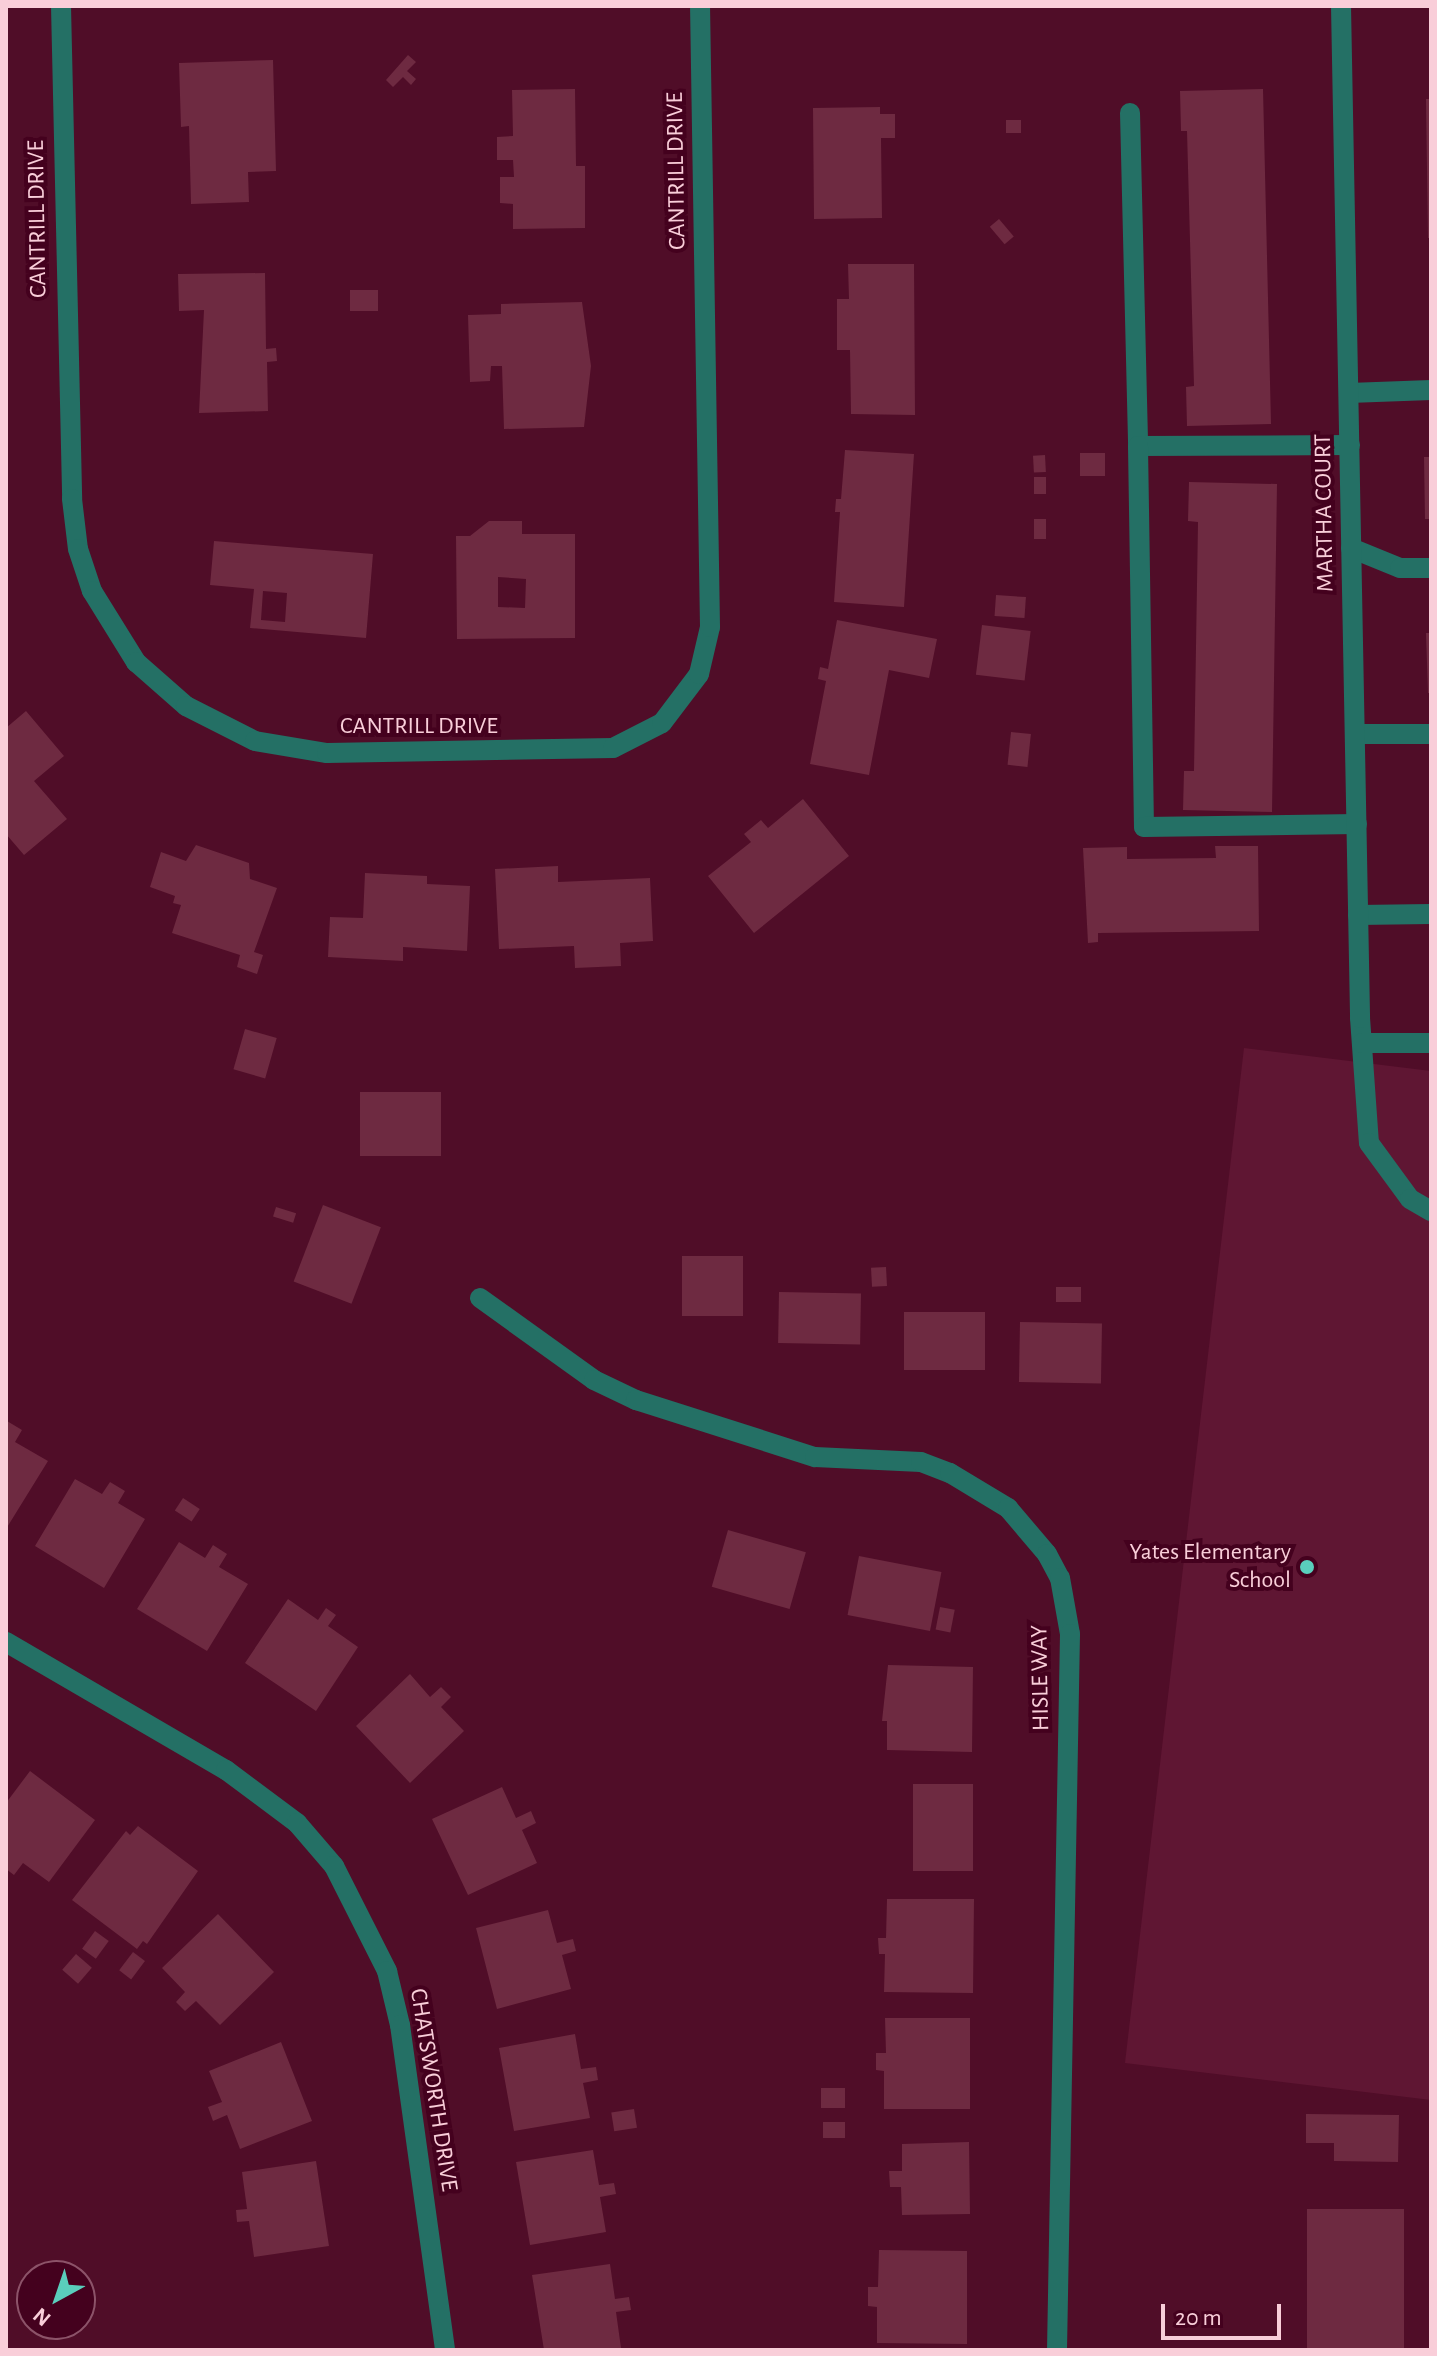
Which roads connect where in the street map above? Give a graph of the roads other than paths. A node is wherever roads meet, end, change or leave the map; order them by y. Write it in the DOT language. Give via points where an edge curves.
graph roads {
  1 [pos="61,6"];
  2 [pos="700,6"];
  3 [pos="1341,6"];
  4 [pos="1130,113"];
  5 [pos="1431,390"];
  6 [pos="1349,393"];
  7 [pos="1350,445"];
  8 [pos="1138,446"];
  9 [pos="1351,548"];
  10 [pos="1431,568"];
  11 [pos="1355,734"];
  12 [pos="1431,734"];
  13 [pos="1357,824"];
  14 [pos="1431,914"];
  15 [pos="1358,915"];
  16 [pos="1362,1043"];
  17 [pos="1431,1043"];
  18 [pos="1431,1211"];
  19 [pos="480,1298"];
  20 [pos="6,1642"];
  21 [pos="445,2350"];
  22 [pos="1057,2350"];
  1 -- 2 [label="street, CANTRILL DRIVE" via="72,499 78,549 92,591 136,662 186,706 255,741 327,753 613,748 662,723 699,674 710,627"];
  3 -- 6 [label="street, MARTHA COURT"];
  4 -- 8 [label="street"];
  5 -- 6 [label="street"];
  6 -- 7 [label="street, MARTHA COURT"];
  7 -- 8 [label="street"];
  7 -- 9 [label="street, MARTHA COURT"];
  8 -- 13 [label="street" via="1144,827"];
  9 -- 10 [label="street" via="1400,568"];
  9 -- 11 [label="street, MARTHA COURT"];
  11 -- 12 [label="street"];
  11 -- 13 [label="street, MARTHA COURT"];
  13 -- 15 [label="street, MARTHA COURT"];
  14 -- 15 [label="street"];
  15 -- 16 [label="street, MARTHA COURT"];
  16 -- 17 [label="street"];
  16 -- 18 [label="street, MARTHA COURT" via="1369,1143 1410,1199"];
  19 -- 22 [label="street, HISLE WAY" via="594,1380 636,1400 815,1457 921,1462 950,1473 1008,1508 1033,1533 1054,1566 1070,1634"];
  20 -- 21 [label="street, CHATSWORTH DRIVE" via="226,1770 297,1823 334,1866 387,1971 400,2025"];
}
